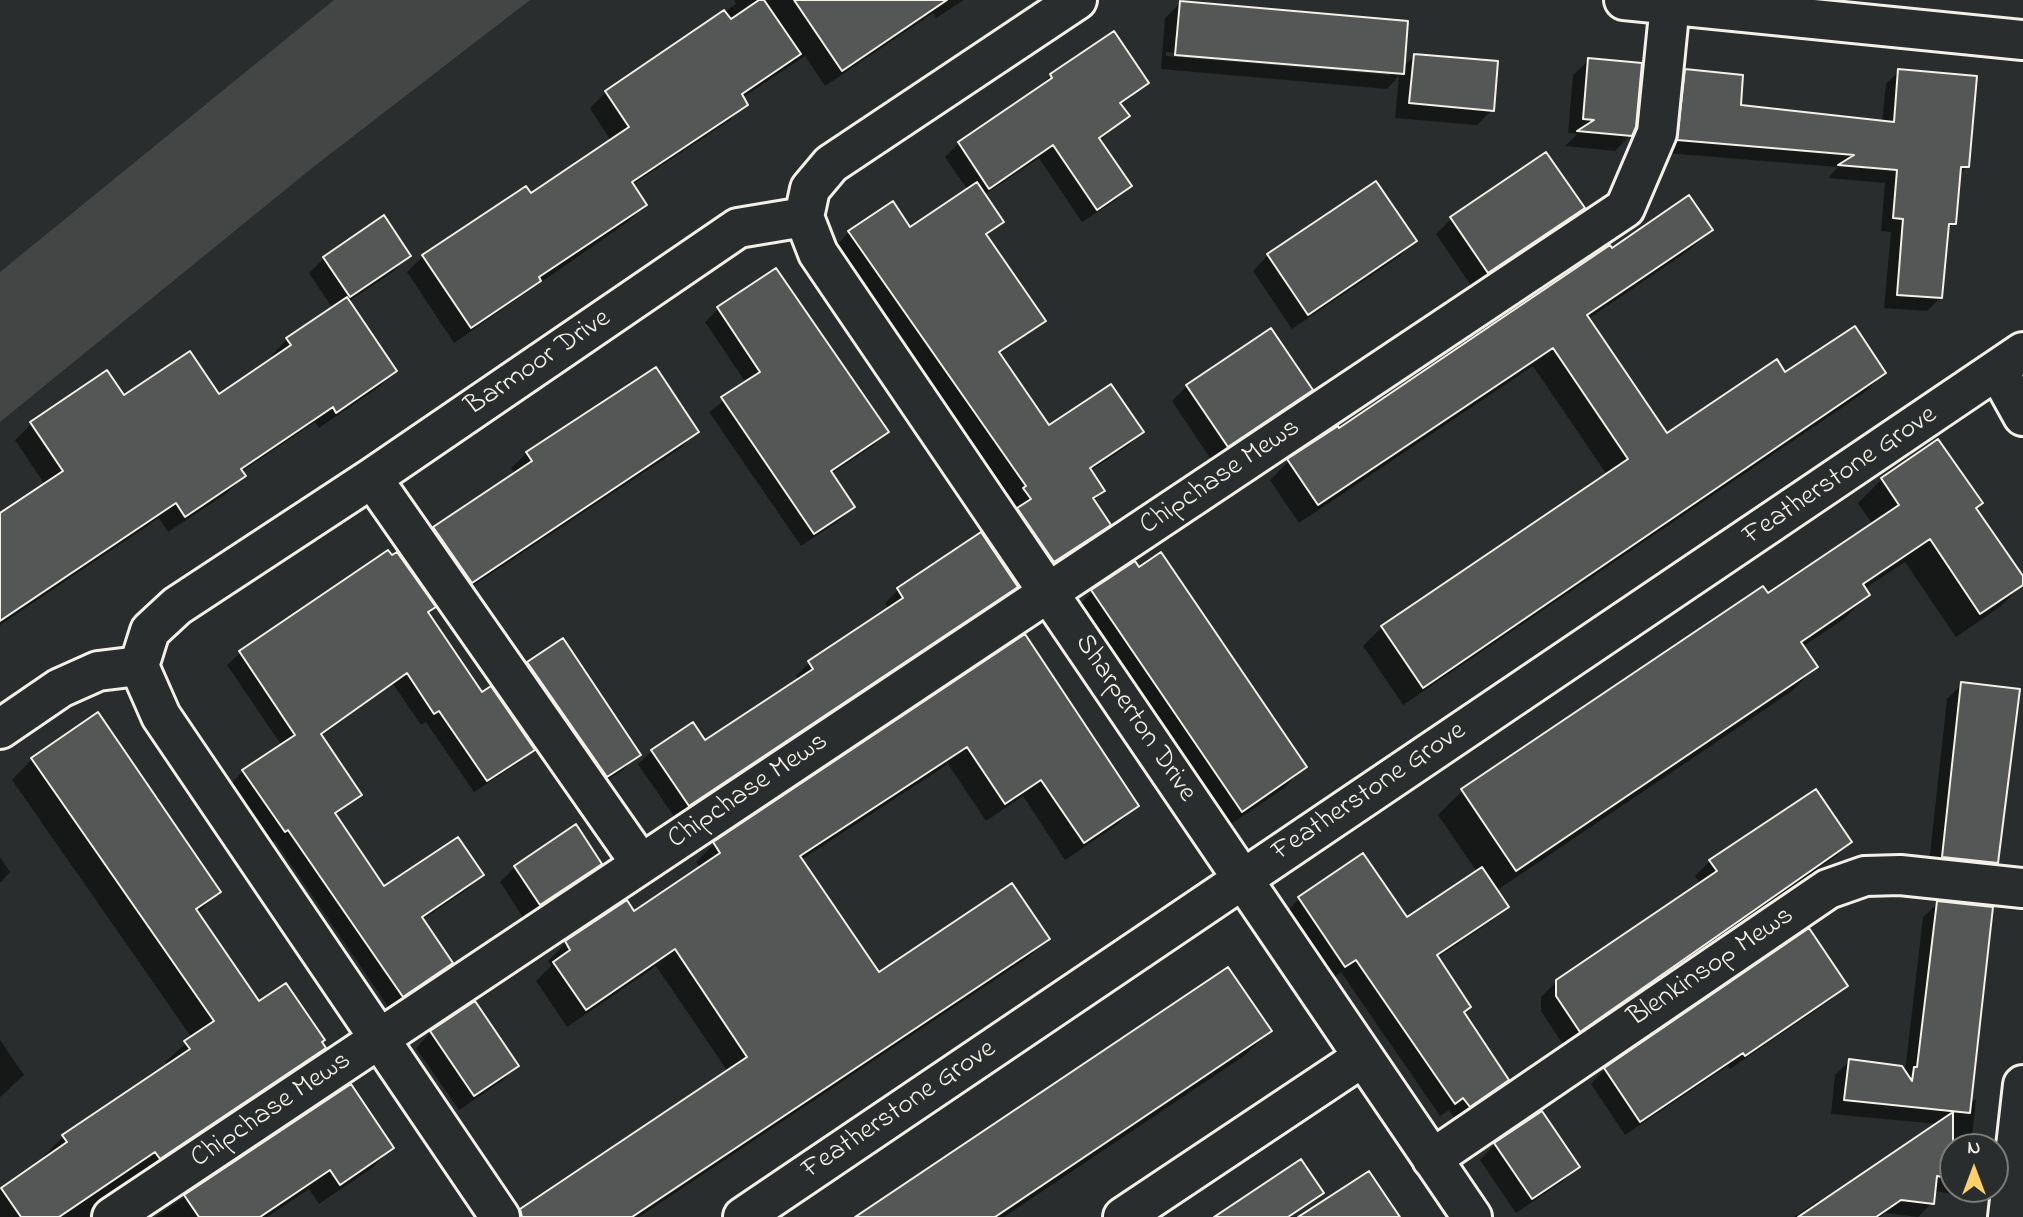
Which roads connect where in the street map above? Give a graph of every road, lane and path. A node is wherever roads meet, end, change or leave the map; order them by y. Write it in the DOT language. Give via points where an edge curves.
graph roads {
  1 [pos="1077,0"];
  2 [pos="1625,0"];
  3 [pos="1670,4"];
  4 [pos="2023,40"];
  5 [pos="804,217"];
  6 [pos="2010,362"];
  7 [pos="2023,416"];
  8 [pos="373,478"];
  9 [pos="1049,593"];
  10 [pos="139,666"];
  11 [pos="0,729"];
  12 [pos="641,864"];
  13 [pos="1243,879"];
  14 [pos="2023,888"];
  15 [pos="379,1039"];
  16 [pos="1363,1057"];
  17 [pos="2023,1092"];
  18 [pos="1432,1159"];
  19 [pos="112,1217"];
  20 [pos="500,1217"];
  21 [pos="743,1217"];
  22 [pos="1123,1217"];
  23 [pos="1472,1217"];
  24 [pos="2008,1217"];
  1 -- 5 [label="street" via="831,164 810,190"];
  2 -- 3 [label="street"];
  3 -- 4 [label="street"];
  3 -- 9 [label="street, Chipchase Mews" via="1657,134 1625,208"];
  5 -- 8 [label="street, Barmoor Drive" via="738,228"];
  5 -- 9 [label="street, Sharperton Drive" via="818,253"];
  6 -- 7 [label="street"];
  6 -- 13 [label="street, Featherstone Grove"];
  8 -- 10 [label="street, Barmoor Drive" via="177,606 150,631"];
  8 -- 12 [label="street, Chipchase Mews"];
  9 -- 12 [label="street, Chipchase Mews"];
  9 -- 13 [label="street, Sharperton Drive"];
  10 -- 11 [label="street" via="99,671 61,688"];
  10 -- 15 [label="street" via="161,716"];
  12 -- 15 [label="street, Chipchase Mews"];
  13 -- 16 [label="street, Sharperton Drive"];
  13 -- 21 [label="street, Featherstone Grove"];
  14 -- 18 [label="street, Blenkinsop Mews" via="1900,875 1865,876 1828,889"];
  15 -- 19 [label="street, Chipchase Mews"];
  15 -- 20 [label="street"];
  16 -- 18 [label="street, Sharperton Drive"];
  16 -- 22 [label="street"];
  17 -- 24 [label="street"];
  18 -- 23 [label="street, Sharperton Drive"];
}
